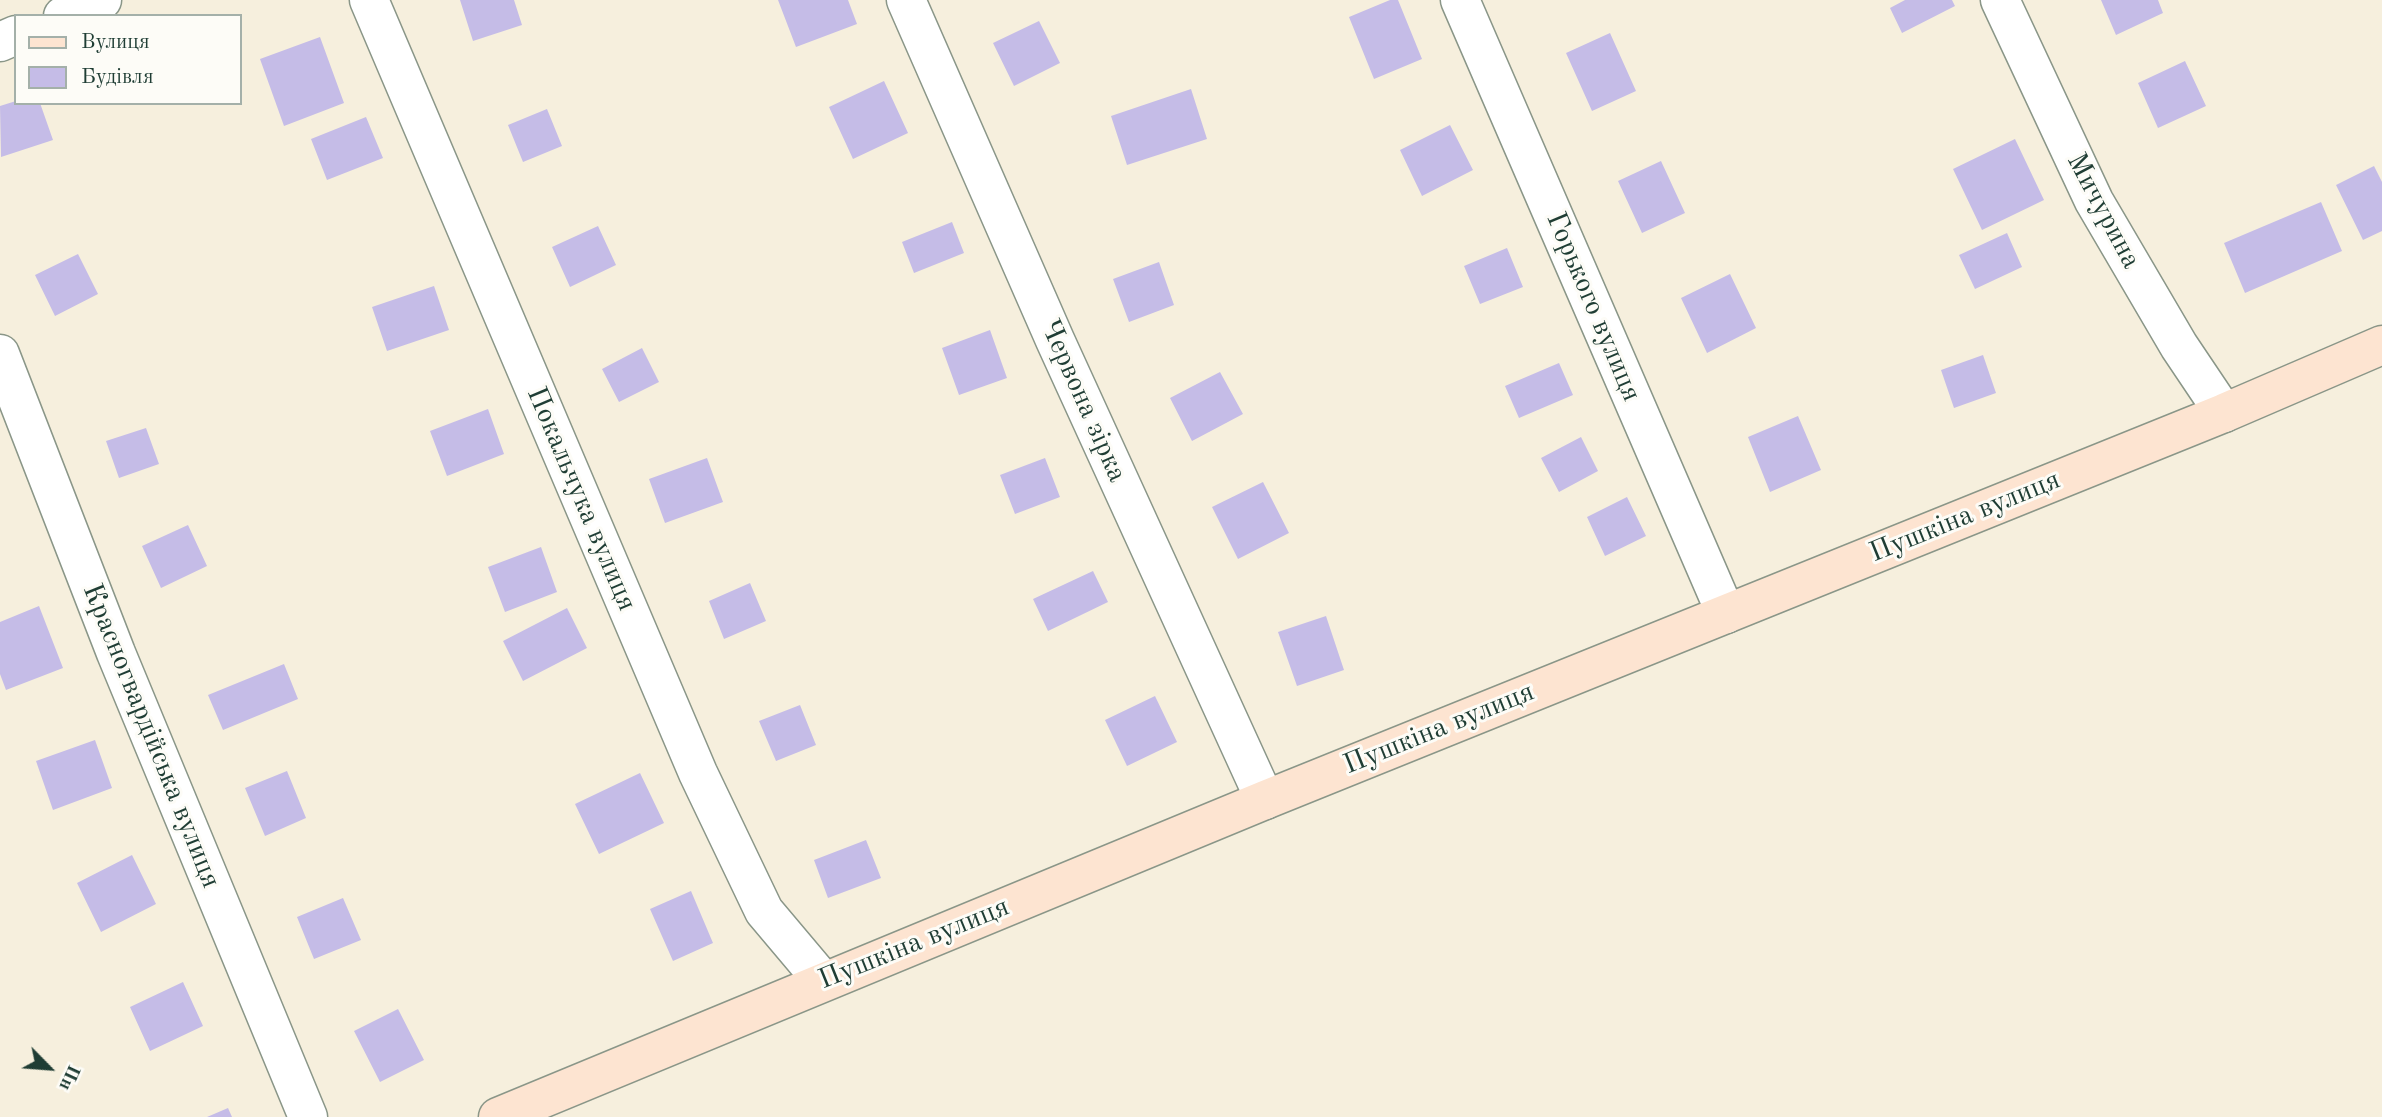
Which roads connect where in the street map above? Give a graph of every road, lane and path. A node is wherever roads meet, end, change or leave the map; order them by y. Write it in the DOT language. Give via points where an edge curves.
graph roads {
  1 [pos="102,0"];
  2 [pos="369,0"];
  3 [pos="906,0"];
  4 [pos="1460,0"];
  5 [pos="2000,0"];
  6 [pos="68,14"];
  7 [pos="2382,345"];
  8 [pos="0,354"];
  9 [pos="2224,413"];
  10 [pos="1726,614"];
  11 [pos="1265,800"];
  12 [pos="823,981"];
  13 [pos="308,1117"];
  14 [pos="498,1117"];
  1 -- 6 [label="street"];
  2 -- 12 [label="street, Покальчука вулиця" via="698,773 764,911"];
  3 -- 11 [label="street, Червона зірка"];
  4 -- 10 [label="street, Горького вулиця"];
  5 -- 9 [label="street, Мичурина" via="2094,201"];
  7 -- 9 [label="main road, Пушкіна вулиця"];
  8 -- 13 [label="street, Красногвардійська вулиця" via="116,653"];
  9 -- 10 [label="main road, Пушкіна вулиця"];
  10 -- 11 [label="main road, Пушкіна вулиця"];
  11 -- 12 [label="main road, Пушкіна вулиця"];
  12 -- 14 [label="main road, Пушкіна вулиця"];
}
